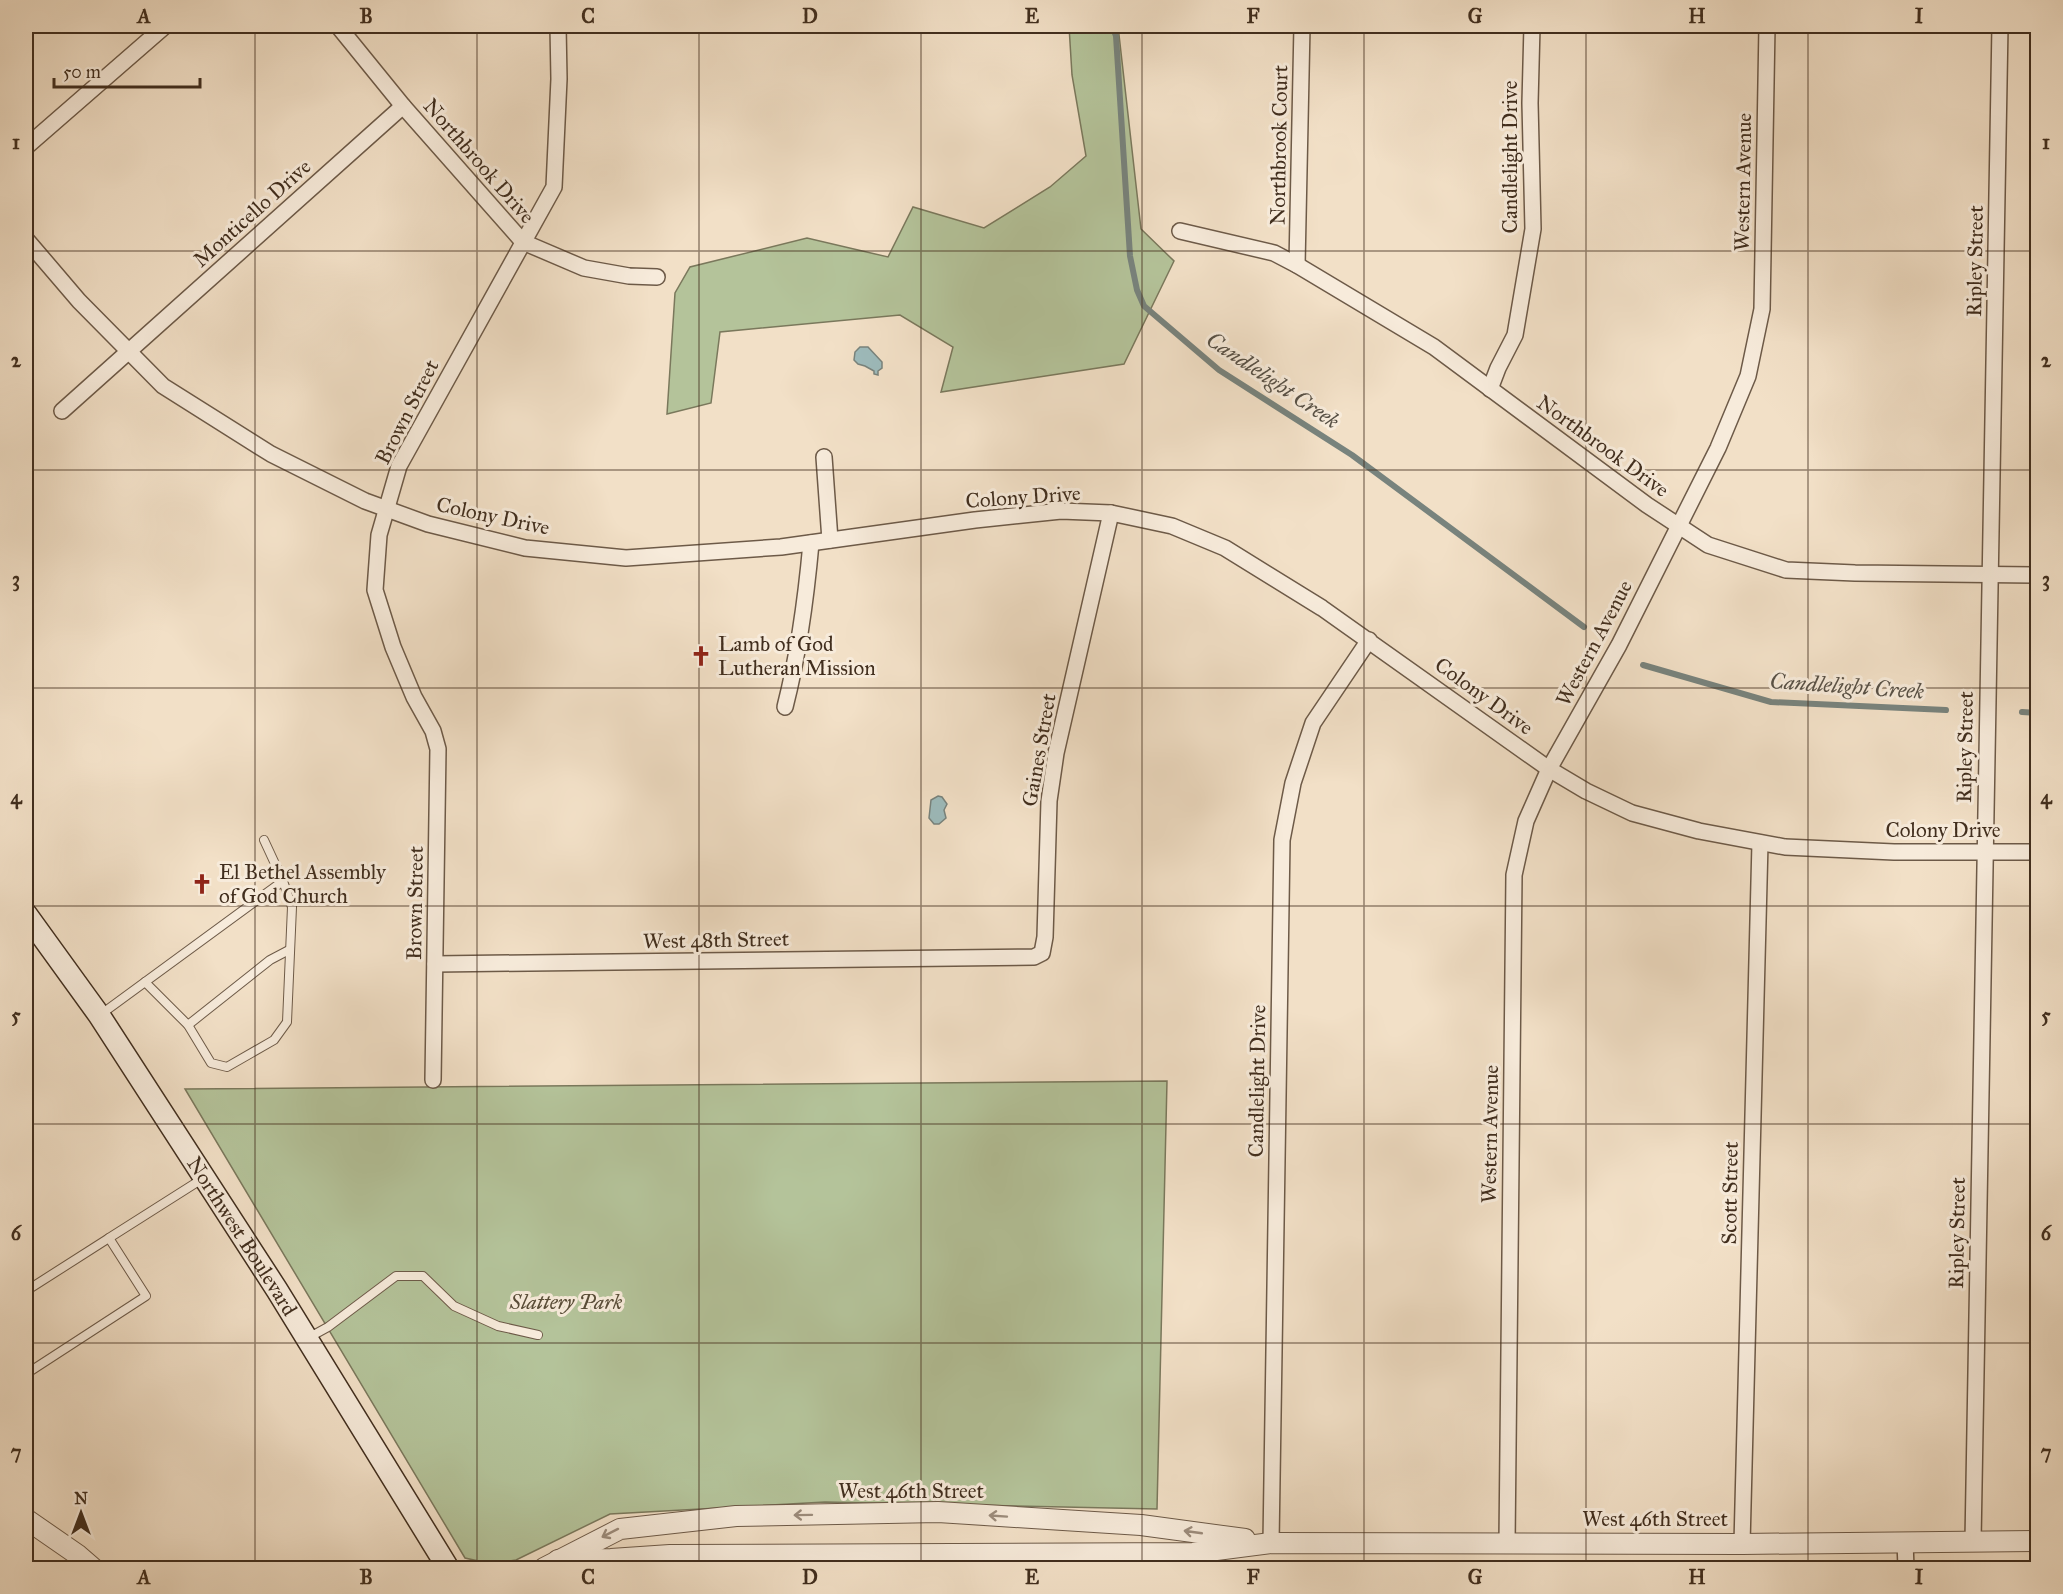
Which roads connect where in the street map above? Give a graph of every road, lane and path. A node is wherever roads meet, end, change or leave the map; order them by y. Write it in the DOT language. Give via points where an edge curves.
graph roads {
  1 [pos="165,26"];
  2 [pos="338,26"];
  3 [pos="558,26"];
  4 [pos="1302,26"];
  5 [pos="1532,26"];
  6 [pos="1767,26"];
  7 [pos="2000,26"];
  8 [pos="403,106"];
  9 [pos="26,147"];
  10 [pos="1180,231"];
  11 [pos="26,239"];
  12 [pos="523,242"];
  13 [pos="1297,265"];
  14 [pos="657,277"];
  15 [pos="129,352"];
  16 [pos="1490,389"];
  17 [pos="62,411"];
  18 [pos="824,457"];
  19 [pos="387,509"];
  20 [pos="1112,513"];
  21 [pos="1679,525"];
  22 [pos="830,540"];
  23 [pos="811,543"];
  24 [pos="1989,575"];
  25 [pos="2037,575"];
  26 [pos="1369,640"];
  27 [pos="785,707"];
  28 [pos="1549,769"];
  29 [pos="264,840"];
  30 [pos="1760,843"];
  31 [pos="1985,852"];
  32 [pos="2037,852"];
  33 [pos="283,881"];
  34 [pos="26,914"];
  35 [pos="289,950"];
  36 [pos="998,957"];
  37 [pos="435,964"];
  38 [pos="145,982"];
  39 [pos="99,1015"];
  40 [pos="188,1025"];
  41 [pos="433,1080"];
  42 [pos="204,1178"];
  43 [pos="109,1238"];
  44 [pos="26,1291"];
  45 [pos="538,1335"];
  46 [pos="307,1339"];
  47 [pos="26,1374"];
  48 [pos="26,1519"];
  49 [pos="1973,1541"];
  50 [pos="2037,1541"];
  51 [pos="1905,1542"];
  52 [pos="1271,1543"];
  53 [pos="1507,1543"];
  54 [pos="1742,1544"];
  55 [pos="551,1564"];
  56 [pos="93,1569"];
  57 [pos="447,1569"];
  58 [pos="1906,1569"];
  1 -- 9 [label="street"];
  2 -- 8 [label="street, Northbrook Drive"];
  3 -- 12 [label="street, Brown Street" via="554,186"];
  4 -- 13 [label="street, Northbrook Court"];
  5 -- 16 [label="street, Candlelight Drive" via="1533,229 1515,335"];
  6 -- 21 [label="street, Western Avenue" via="1762,309 1748,376 1718,448"];
  7 -- 24 [label="street, Ripley Street"];
  8 -- 12 [label="street, Northbrook Drive"];
  8 -- 15 [label="street, Monticello Drive"];
  10 -- 13 [label="street, Northbrook Drive" via="1274,252"];
  11 -- 15 [label="street, Colony Drive" via="79,302"];
  12 -- 14 [label="street, Northbrook Drive" via="584,268"];
  12 -- 19 [label="street, Brown Street" via="399,466"];
  13 -- 16 [label="street, Northbrook Drive" via="1434,347"];
  15 -- 17 [label="street, Monticello Drive"];
  15 -- 19 [label="street, Colony Drive" via="163,386 271,454"];
  16 -- 21 [label="street, Northbrook Drive"];
  18 -- 22 [label="street"];
  19 -- 23 [label="street, Colony Drive" via="428,524 525,548 626,558"];
  19 -- 37 [label="street, Brown Street" via="375,590 393,648 438,749"];
  20 -- 22 [label="street, Colony Drive" via="1061,511"];
  20 -- 26 [label="street, Colony Drive" via="1172,526 1225,548"];
  20 -- 36 [label="street, Gaines Street" via="1056,753 1049,801 1046,937 1042,953 1034,957"];
  21 -- 24 [label="street, Northbrook Drive" via="1708,545 1786,570"];
  21 -- 28 [label="street, Western Avenue" via="1619,645"];
  22 -- 23 [label="street, Colony Drive"];
  23 -- 27 [label="street" via="805,612"];
  24 -- 25 [label="street, Northbrook Drive"];
  24 -- 31 [label="street, Ripley Street"];
  26 -- 28 [label="street, Colony Drive"];
  26 -- 52 [label="street, Candlelight Drive" via="1313,723 1293,783 1282,840"];
  28 -- 30 [label="street, Colony Drive" via="1632,813"];
  28 -- 53 [label="street, Western Avenue" via="1526,821 1514,875"];
  29 -- 33 [label="lane"];
  30 -- 31 [label="street, Colony Drive" via="1894,852"];
  30 -- 54 [label="street, Scott Street"];
  31 -- 32 [label="street, Colony Drive"];
  31 -- 49 [label="street, Ripley Street"];
  33 -- 35 [label="lane" via="292,907"];
  33 -- 38 [label="lane"];
  34 -- 39 [label="main road, Northwest Boulevard"];
  35 -- 40 [label="lane" via="270,960"];
  35 -- 40 [label="lane" via="287,1023 274,1040 227,1067 212,1063"];
  36 -- 37 [label="street, West 48th Street"];
  37 -- 41 [label="street, Brown Street"];
  38 -- 39 [label="lane"];
  38 -- 40 [label="lane"];
  39 -- 42 [label="main road, Northwest Boulevard"];
  42 -- 43 [label="lane"];
  42 -- 46 [label="main road, Northwest Boulevard"];
  43 -- 44 [label="lane"];
  43 -- 47 [label="lane" via="146,1296"];
  45 -- 46 [label="lane" via="498,1326 454,1306 423,1276 396,1276"];
  46 -- 57 [label="main road, Northwest Boulevard"];
  48 -- 56 [label="street"];
  49 -- 50 [label="street, West 46th Street"];
  49 -- 51 [label="street, West 46th Street"];
  51 -- 54 [label="street, West 46th Street"];
  51 -- 58 [label="street"];
  52 -- 53 [label="street, West 46th Street"];
  52 -- 55 [label="street, West 46th Street" via="1193,1553 670,1555"];
  52 -- 55 [label="street, West 46th Street, one-way" via="1141,1525 938,1512 736,1516 620,1528"];
  53 -- 54 [label="street, West 46th Street"];
}
